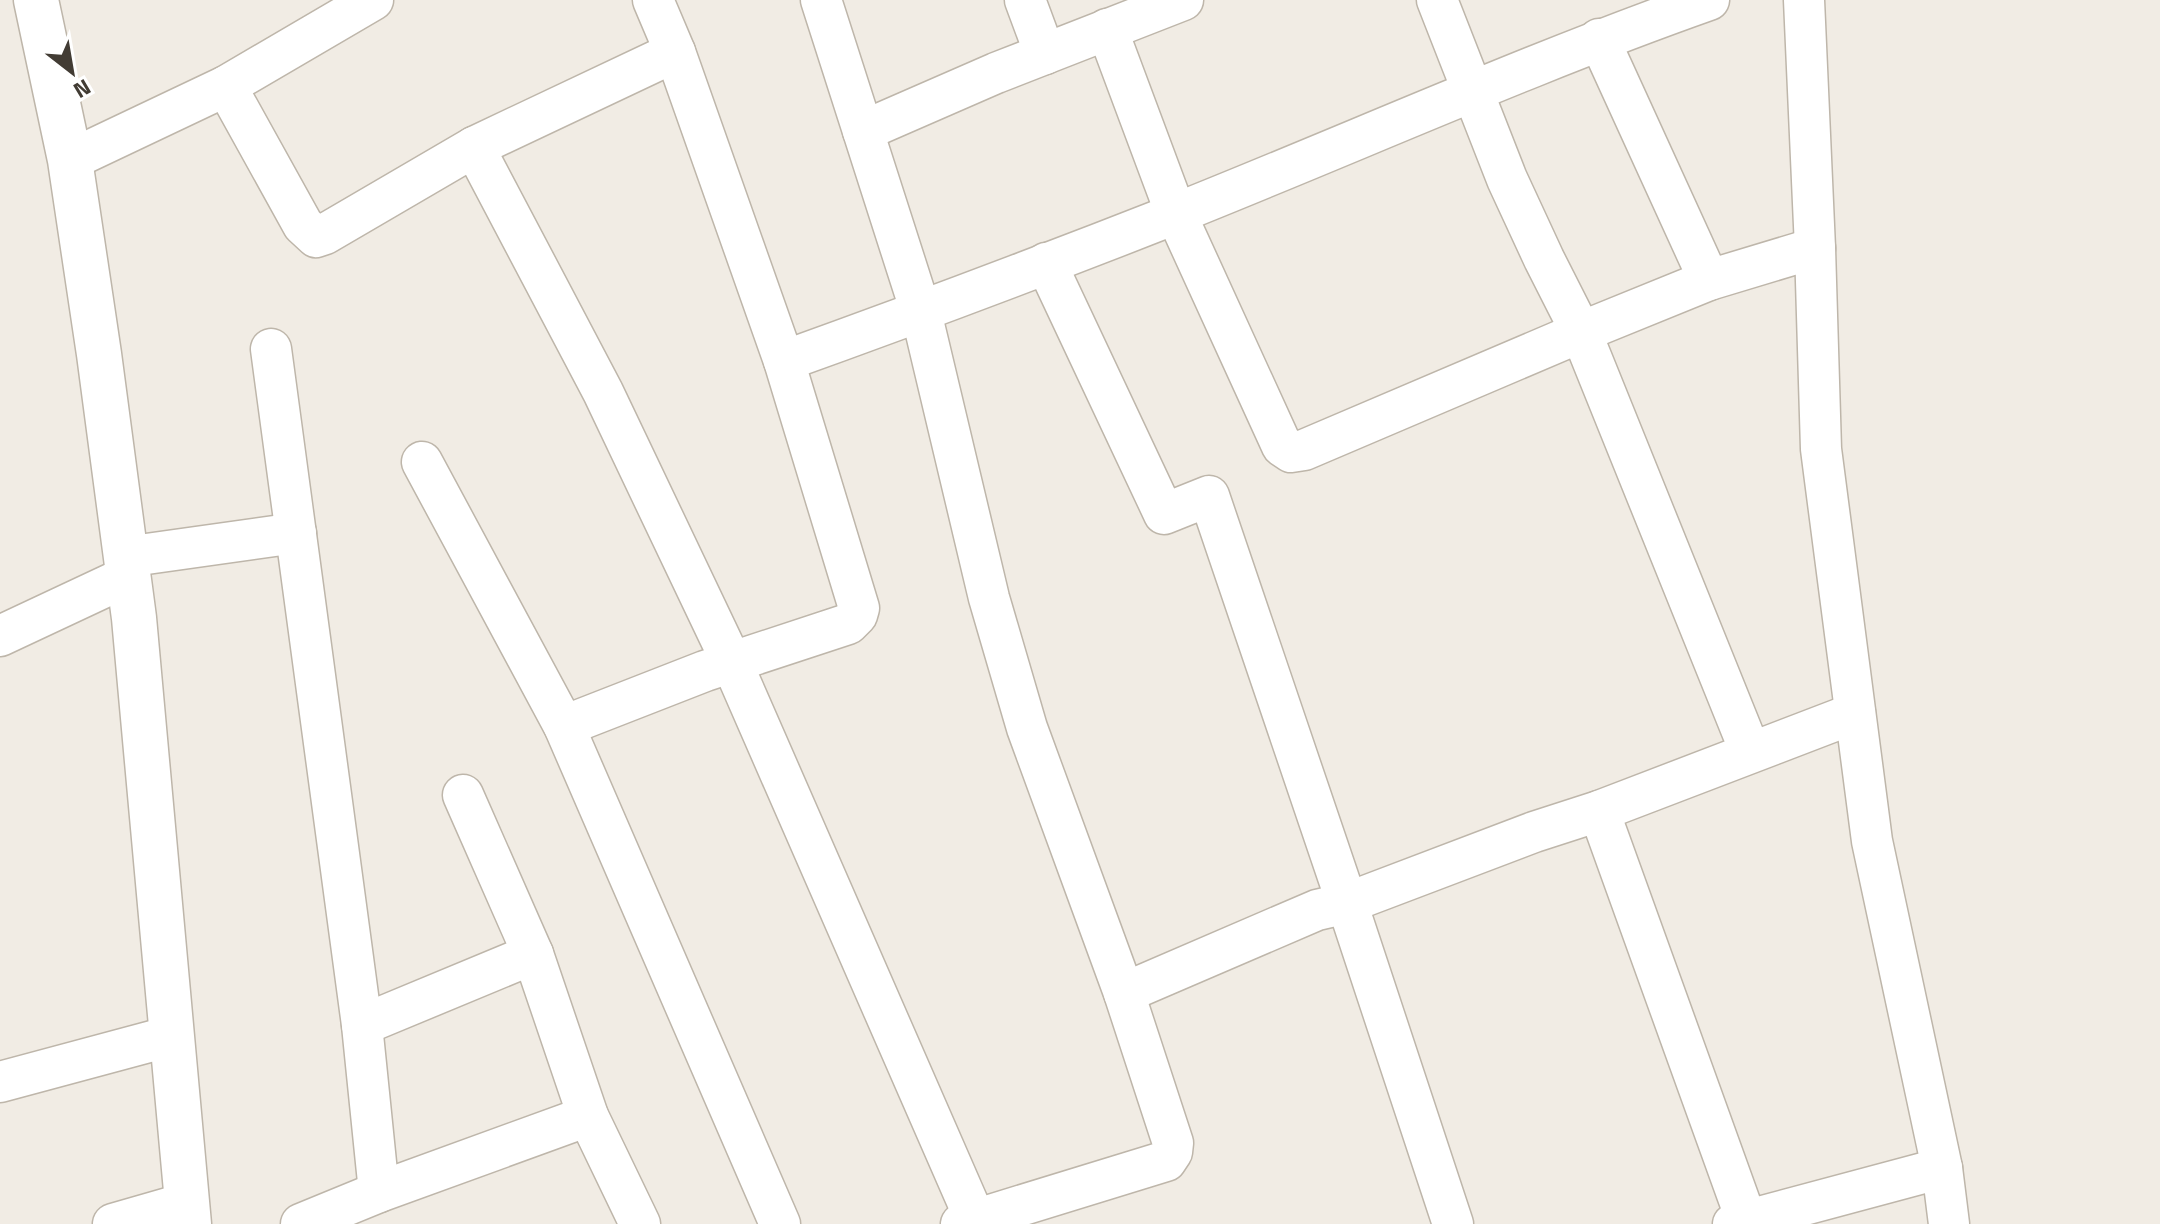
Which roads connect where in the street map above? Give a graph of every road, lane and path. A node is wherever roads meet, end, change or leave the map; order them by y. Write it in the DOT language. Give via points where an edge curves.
graph roads {
  1 [pos="36,0"];
  2 [pos="373,0"];
  3 [pos="653,0"];
  4 [pos="821,0"];
  5 [pos="1025,0"];
  6 [pos="1183,0"];
  7 [pos="1437,0"];
  8 [pos="1709,0"];
  9 [pos="1804,0"];
  10 [pos="1107,29"];
  11 [pos="1599,39"];
  12 [pos="675,52"];
  13 [pos="1045,54"];
  14 [pos="226,86"];
  15 [pos="1471,91"];
  16 [pos="863,131"];
  17 [pos="474,147"];
  18 [pos="70,160"];
  19 [pos="1176,214"];
  20 [pos="1815,248"];
  21 [pos="1046,263"];
  22 [pos="1709,280"];
  23 [pos="921,312"];
  24 [pos="1581,332"];
  25 [pos="271,349"];
  26 [pos="784,361"];
  27 [pos="422,462"];
  28 [pos="296,533"];
  29 [pos="127,566"];
  30 [pos="0,636"];
  31 [pos="732,663"];
  32 [pos="1855,713"];
  33 [pos="564,726"];
  34 [pos="1750,751"];
  35 [pos="463,795"];
  36 [pos="1599,811"];
  37 [pos="1347,903"];
  38 [pos="533,954"];
  39 [pos="1124,993"];
  40 [pos="362,1025"];
  41 [pos="171,1036"];
  42 [pos="0,1082"];
  43 [pos="588,1116"];
  44 [pos="1942,1168"];
  45 [pos="379,1192"];
  46 [pos="187,1214"];
  47 [pos="968,1222"];
  48 [pos="1740,1222"];
  49 [pos="113,1224"];
  50 [pos="301,1224"];
  51 [pos="640,1224"];
  52 [pos="780,1224"];
  53 [pos="1453,1224"];
  54 [pos="1949,1224"];
  1 -- 18 [label="street"];
  2 -- 14 [label="street"];
  3 -- 12 [label="street"];
  4 -- 16 [label="street"];
  5 -- 13 [label="street"];
  6 -- 10 [label="street"];
  7 -- 15 [label="street"];
  8 -- 11 [label="street"];
  9 -- 20 [label="street"];
  10 -- 13 [label="street"];
  10 -- 19 [label="street"];
  11 -- 15 [label="street"];
  11 -- 22 [label="street"];
  12 -- 17 [label="street"];
  12 -- 26 [label="street"];
  13 -- 16 [label="street"];
  14 -- 17 [label="street" via="303,225 316,237"];
  14 -- 18 [label="street"];
  15 -- 19 [label="street"];
  15 -- 24 [label="street"];
  16 -- 23 [label="street"];
  17 -- 31 [label="street" via="603,392"];
  18 -- 29 [label="street"];
  19 -- 21 [label="street"];
  19 -- 24 [label="street" via="1282,446 1291,452"];
  20 -- 22 [label="street"];
  20 -- 32 [label="street" via="1821,449"];
  21 -- 23 [label="street"];
  21 -- 37 [label="street" via="1164,514 1209,496"];
  22 -- 24 [label="street"];
  23 -- 26 [label="street"];
  23 -- 39 [label="street" via="989,598 1027,728"];
  24 -- 34 [label="street"];
  25 -- 28 [label="street"];
  26 -- 31 [label="street" via="859,608 848,624"];
  27 -- 33 [label="street"];
  28 -- 29 [label="street"];
  28 -- 40 [label="street"];
  29 -- 30 [label="street"];
  29 -- 41 [label="street"];
  31 -- 33 [label="street"];
  31 -- 47 [label="street"];
  32 -- 34 [label="street"];
  32 -- 44 [label="street" via="1872,841"];
  33 -- 52 [label="street"];
  34 -- 36 [label="street"];
  35 -- 38 [label="street"];
  36 -- 37 [label="street"];
  36 -- 48 [label="street"];
  37 -- 39 [label="street" via="1317,910"];
  37 -- 53 [label="street"];
  38 -- 40 [label="street"];
  38 -- 43 [label="street"];
  39 -- 47 [label="street" via="1173,1143 1166,1161"];
  40 -- 45 [label="street"];
  41 -- 42 [label="street"];
  41 -- 46 [label="street"];
  43 -- 45 [label="street"];
  43 -- 51 [label="street"];
  44 -- 48 [label="street"];
  44 -- 54 [label="street"];
  45 -- 50 [label="street"];
  46 -- 49 [label="street"];
}
